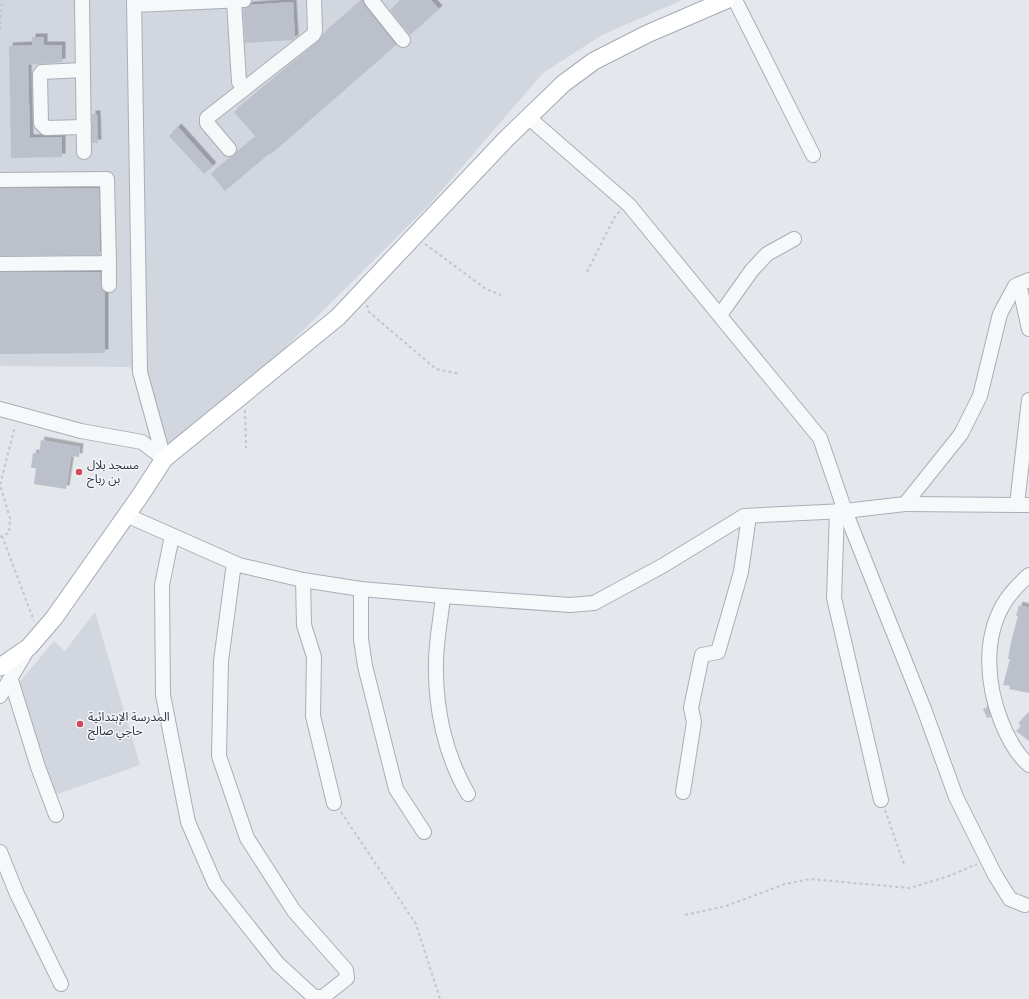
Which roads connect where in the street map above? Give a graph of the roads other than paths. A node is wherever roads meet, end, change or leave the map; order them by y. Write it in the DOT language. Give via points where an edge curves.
graph roads {
  1 [pos="82,0"];
  2 [pos="239,0"];
  3 [pos="314,0"];
  4 [pos="371,0"];
  5 [pos="726,0"];
  6 [pos="735,0"];
  7 [pos="134,2"];
  8 [pos="185,2"];
  9 [pos="704,4"];
  10 [pos="403,40"];
  11 [pos="83,70"];
  12 [pos="244,89"];
  13 [pos="528,117"];
  14 [pos="84,127"];
  15 [pos="229,149"];
  16 [pos="84,152"];
  17 [pos="813,155"];
  18 [pos="0,180"];
  19 [pos="794,239"];
  20 [pos="109,263"];
  21 [pos="0,264"];
  22 [pos="1024,282"];
  23 [pos="109,285"];
  24 [pos="720,315"];
  25 [pos="1029,329"];
  26 [pos="1029,400"];
  27 [pos="0,409"];
  28 [pos="164,459"];
  29 [pos="905,504"];
  30 [pos="1023,504"];
  31 [pos="841,511"];
  32 [pos="126,515"];
  33 [pos="749,516"];
  34 [pos="172,536"];
  35 [pos="234,563"];
  36 [pos="1029,575"];
  37 [pos="303,580"];
  38 [pos="361,589"];
  39 [pos="443,596"];
  40 [pos="5,674"];
  41 [pos="0,696"];
  42 [pos="1029,764"];
  43 [pos="683,792"];
  44 [pos="468,794"];
  45 [pos="881,800"];
  46 [pos="334,803"];
  47 [pos="56,815"];
  48 [pos="424,832"];
  49 [pos="0,852"];
  50 [pos="1025,905"];
  51 [pos="61,984"];
  1 -- 11 [label="street"];
  2 -- 8 [label="street"];
  2 -- 12 [label="street" via="238,82"];
  3 -- 12 [label="street" via="313,35"];
  4 -- 10 [label="street"];
  5 -- 9 [label="main road"];
  6 -- 17 [label="street"];
  7 -- 8 [label="street"];
  7 -- 28 [label="street" via="140,372"];
  9 -- 13 [label="main road" via="594,62 564,83"];
  11 -- 14 [label="street"];
  11 -- 14 [label="street" via="42,72 40,75 41,123 46,128"];
  12 -- 15 [label="street" via="207,118 207,123"];
  13 -- 24 [label="street" via="627,203"];
  13 -- 28 [label="main road" via="338,317"];
  14 -- 16 [label="street"];
  18 -- 20 [label="street" via="107,179"];
  19 -- 24 [label="street" via="767,254 752,270"];
  20 -- 21 [label="street"];
  20 -- 23 [label="street"];
  22 -- 25 [label="street"];
  22 -- 29 [label="street" via="1015,286 1000,314 980,396 961,434"];
  24 -- 31 [label="street" via="820,438"];
  26 -- 30 [label="street"];
  27 -- 28 [label="street" via="81,431 142,442"];
  28 -- 32 [label="main road"];
  29 -- 30 [label="street"];
  29 -- 31 [label="street"];
  31 -- 33 [label="street"];
  31 -- 45 [label="street" via="834,598"];
  31 -- 50 [label="street" via="924,709 956,797 1010,899"];
  32 -- 34 [label="street"];
  32 -- 40 [label="main road" via="54,618"];
  33 -- 39 [label="street" via="744,516 664,565 594,603 570,605"];
  33 -- 43 [label="street" via="740,572 718,652 702,655 691,708 694,722"];
  34 -- 35 [label="street"];
  34 -- 35 [label="street" via="162,585 163,695 188,822 216,884 239,915 278,964 314,997 323,997 347,978 346,970 294,911 247,838 219,756 221,661"];
  35 -- 37 [label="street"];
  36 -- 42 [label="street" via="1003,605 991,636 989,678 997,712 1008,738"];
  37 -- 38 [label="street"];
  37 -- 46 [label="street" via="304,624 314,657 313,716"];
  38 -- 39 [label="street"];
  38 -- 48 [label="street" via="361,639 365,666 396,789"];
  39 -- 44 [label="street" via="436,662 438,711 456,773"];
  40 -- 41 [label="street"];
  40 -- 47 [label="street"];
  49 -- 51 [label="street" via="17,894"];
}
